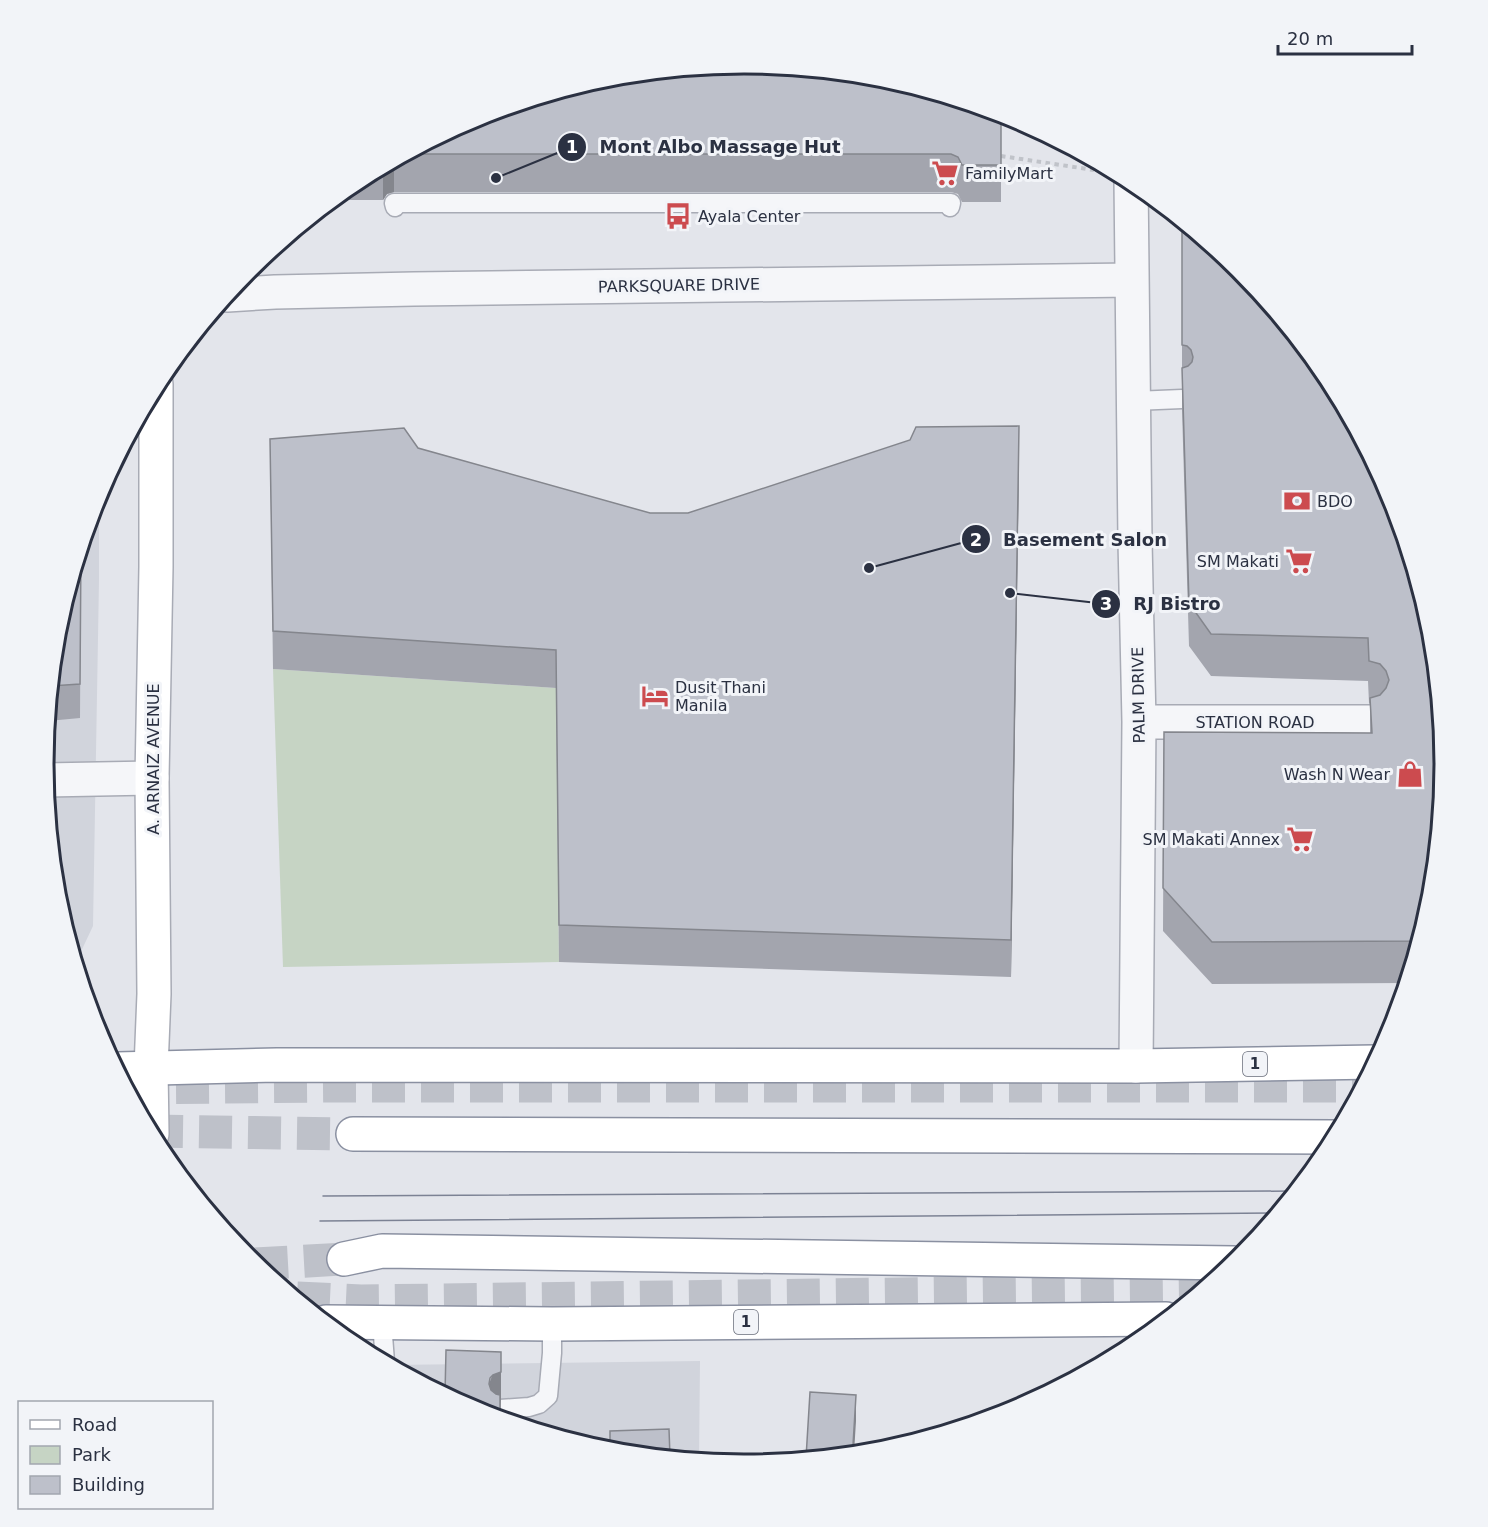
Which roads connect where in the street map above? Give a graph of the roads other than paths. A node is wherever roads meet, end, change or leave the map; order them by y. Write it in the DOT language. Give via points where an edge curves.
graph roads {
  1 [pos="1131,193"];
  2 [pos="395,207"];
  3 [pos="950,207"];
  4 [pos="1132,280"];
  5 [pos="239,294"];
  6 [pos="1182,399"];
  7 [pos="1134,401"];
  8 [pos="156,402"];
  9 [pos="1139,722"];
  10 [pos="1370,722"];
  11 [pos="152,778"];
  12 [pos="54,780"];
  13 [pos="1366,1062"];
  14 [pos="1136,1066"];
  15 [pos="151,1068"];
  16 [pos="125,1070"];
  17 [pos="152,1117"];
  18 [pos="353,1134"];
  19 [pos="1324,1137"];
  20 [pos="344,1259"];
  21 [pos="1219,1263"];
  22 [pos="1152,1319"];
  23 [pos="340,1322"];
  24 [pos="382,1322"];
  25 [pos="552,1324"];
  26 [pos="384,1352"];
  27 [pos="501,1409"];
  1 -- 4 [label="street, PALM DRIVE"];
  2 -- 3 [label="lane" via="394,203 951,203"];
  4 -- 5 [label="street, PARKSQUARE DRIVE"];
  4 -- 7 [label="street, PALM DRIVE"];
  6 -- 7 [label="lane"];
  7 -- 9 [label="street, PALM DRIVE"];
  8 -- 11 [label="main road, A. ARNAIZ AVENUE"];
  9 -- 10 [label="street, STATION ROAD"];
  9 -- 14 [label="street, PALM DRIVE"];
  11 -- 12 [label="street"];
  11 -- 15 [label="main road, A. ARNAIZ AVENUE"];
  13 -- 14 [label="main road, 1"];
  14 -- 15 [label="main road, 1"];
  15 -- 16 [label="main road, 1"];
  15 -- 17 [label="main road, A. ARNAIZ AVENUE"];
  18 -- 19 [label="main road"];
  20 -- 21 [label="main road" via="382,1251"];
  22 -- 25 [label="main road, 1"];
  23 -- 24 [label="main road, 1"];
  24 -- 25 [label="main road, 1"];
  24 -- 26 [label="lane"];
  25 -- 27 [label="lane" via="548,1395 529,1407"];
}
